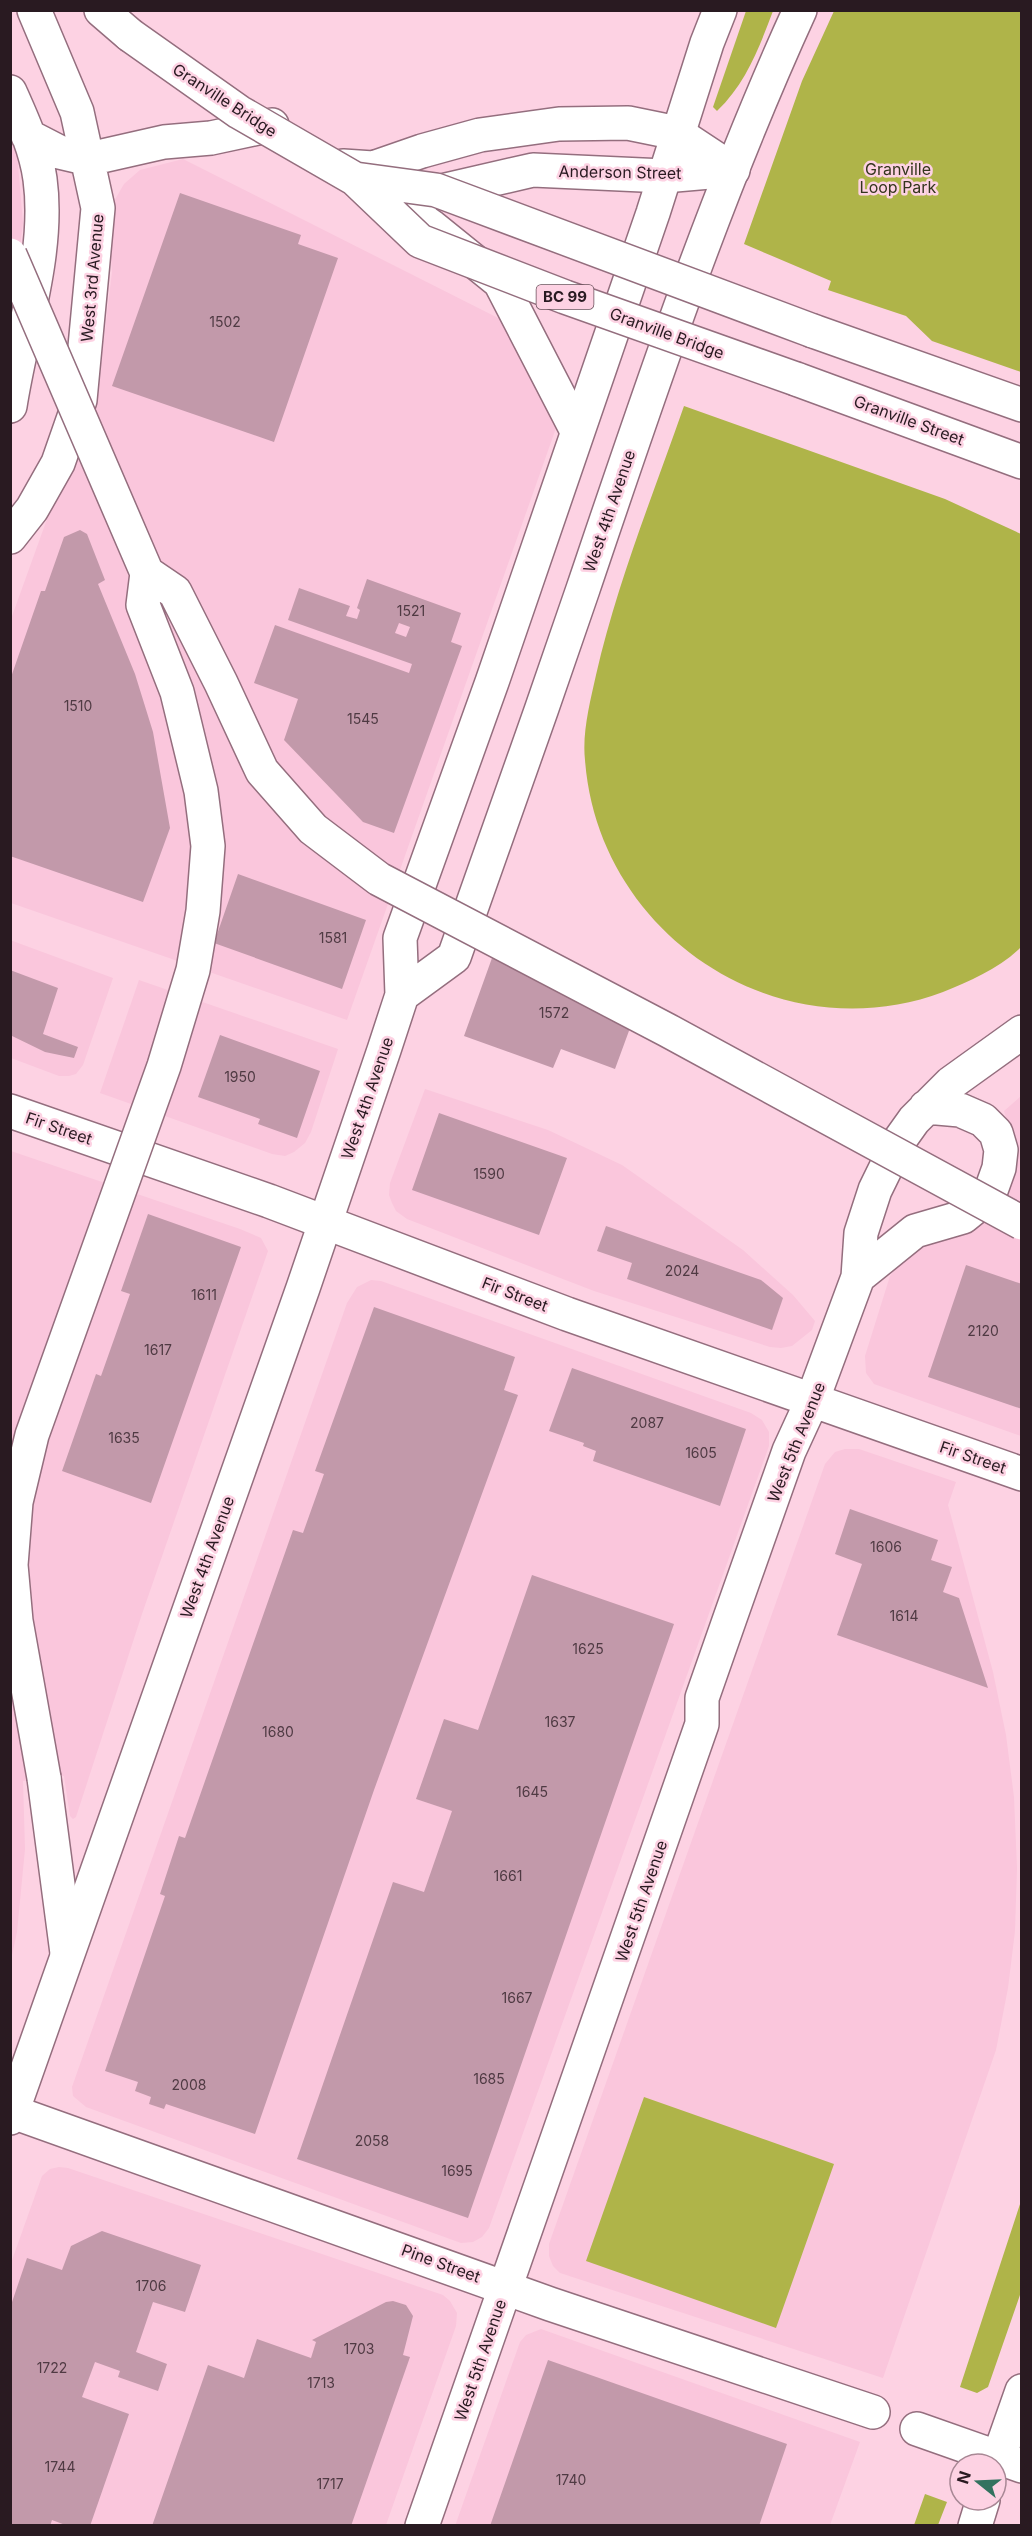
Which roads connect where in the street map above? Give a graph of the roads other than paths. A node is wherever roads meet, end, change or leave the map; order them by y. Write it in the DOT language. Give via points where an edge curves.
graph roads {
  1 [pos="34,10"];
  2 [pos="101,10"];
  3 [pos="123,10"];
  4 [pos="720,10"];
  5 [pos="800,10"];
  6 [pos="10,92"];
  7 [pos="272,125"];
  8 [pos="677,134"];
  9 [pos="28,136"];
  10 [pos="89,159"];
  11 [pos="733,170"];
  12 [pos="349,173"];
  13 [pos="664,176"];
  14 [pos="390,196"];
  15 [pos="10,255"];
  16 [pos="796,379"];
  17 [pos="1022,405"];
  18 [pos="10,406"];
  19 [pos="577,431"];
  20 [pos="1022,462"];
  21 [pos="10,537"];
  22 [pos="147,573"];
  23 [pos="402,995"];
  24 [pos="1022,1032"];
  25 [pos="926,1107"];
  26 [pos="10,1111"];
  27 [pos="325,1222"];
  28 [pos="1022,1223"];
  29 [pos="858,1277"];
  30 [pos="812,1401"];
  31 [pos="1022,1474"];
  32 [pos="67,1953"];
  33 [pos="11,2113"];
  34 [pos="506,2286"];
  35 [pos="1022,2391"];
  36 [pos="873,2412"];
  37 [pos="917,2428"];
  38 [pos="977,2452"];
  39 [pos="1008,2452"];
  40 [pos="422,2526"];
  1 -- 10 [label="main road, West 3rd Avenue" via="77,112"];
  2 -- 12 [label="main road, Granville Bridge / BC 99, bridge" via="239,112"];
  3 -- 7 [label="main road, Anderson Street"];
  4 -- 8 [label="main road, West 4th Avenue"];
  5 -- 11 [label="main road, West 4th Avenue" via="763,90"];
  6 -- 9 [label="main road"];
  7 -- 10 [label="main road" via="211,138 164,142"];
  7 -- 12 [label="main road, Anderson Street"];
  8 -- 11 [label="main road, Anderson Street"];
  8 -- 12 [label="main road, Anderson Street" via="628,123 559,124 480,135"];
  8 -- 13 [label="main road, West 4th Avenue"];
  9 -- 10 [label="main road" via="59,153"];
  9 -- 18 [label="main road" via="40,178 41,219 37,264"];
  10 -- 21 [label="main road, West 3rd Avenue" via="98,208 80,400 58,463 32,509"];
  11 -- 13 [label="main road, Anderson Street"];
  11 -- 23 [label="main road, West 4th Avenue" via="643,411 454,957"];
  12 -- 14 [label="main road, Anderson Street"];
  12 -- 16 [label="main road, Granville Bridge / BC 99, bridge" via="420,241"];
  12 -- 17 [label="main road, Granville Bridge / BC 99, bridge" via="436,190"];
  13 -- 14 [label="main road, Anderson Street" via="533,170 425,195"];
  13 -- 19 [label="main road, West 4th Avenue"];
  14 -- 19 [label="main road, Anderson Street" via="500,282"];
  15 -- 22 [label="main road, bridge"];
  16 -- 20 [label="main road, Granville Street / BC 99"];
  19 -- 23 [label="main road, West 4th Avenue" via="400,938"];
  22 -- 28 [label="main road, bridge" via="175,592 262,771 313,829 379,879"];
  22 -- 32 [label="main road, bridge" via="142,605 177,692 201,791 208,846 203,911 193,970 164,1066 32,1435 16,1503 11,1564 16,1622 44,1778"];
  23 -- 27 [label="main road, West 4th Avenue"];
  24 -- 25 [label="main road, West 5th Avenue" via="951,1083"];
  25 -- 29 [label="main road, West 5th Avenue" via="899,1141 875,1190 861,1233"];
  25 -- 29 [label="main road" via="960,1110 983,1120 996,1133 1001,1150 999,1168 989,1196 963,1217 915,1231"];
  26 -- 27 [label="main road, Fir Street"];
  27 -- 30 [label="main road, Fir Street"];
  27 -- 32 [label="main road, West 4th Avenue"];
  29 -- 30 [label="main road, West 5th Avenue"];
  30 -- 31 [label="main road, Fir Street"];
  30 -- 34 [label="main road, West 5th Avenue" via="792,1444 706,1688 698,1734"];
  32 -- 33 [label="main road, West 4th Avenue"];
  33 -- 34 [label="main road, Pine Street"];
  34 -- 36 [label="main road, Pine Street"];
  34 -- 40 [label="main road, West 5th Avenue"];
  35 -- 39 [label="main road"];
  37 -- 38 [label="main road"];
}
